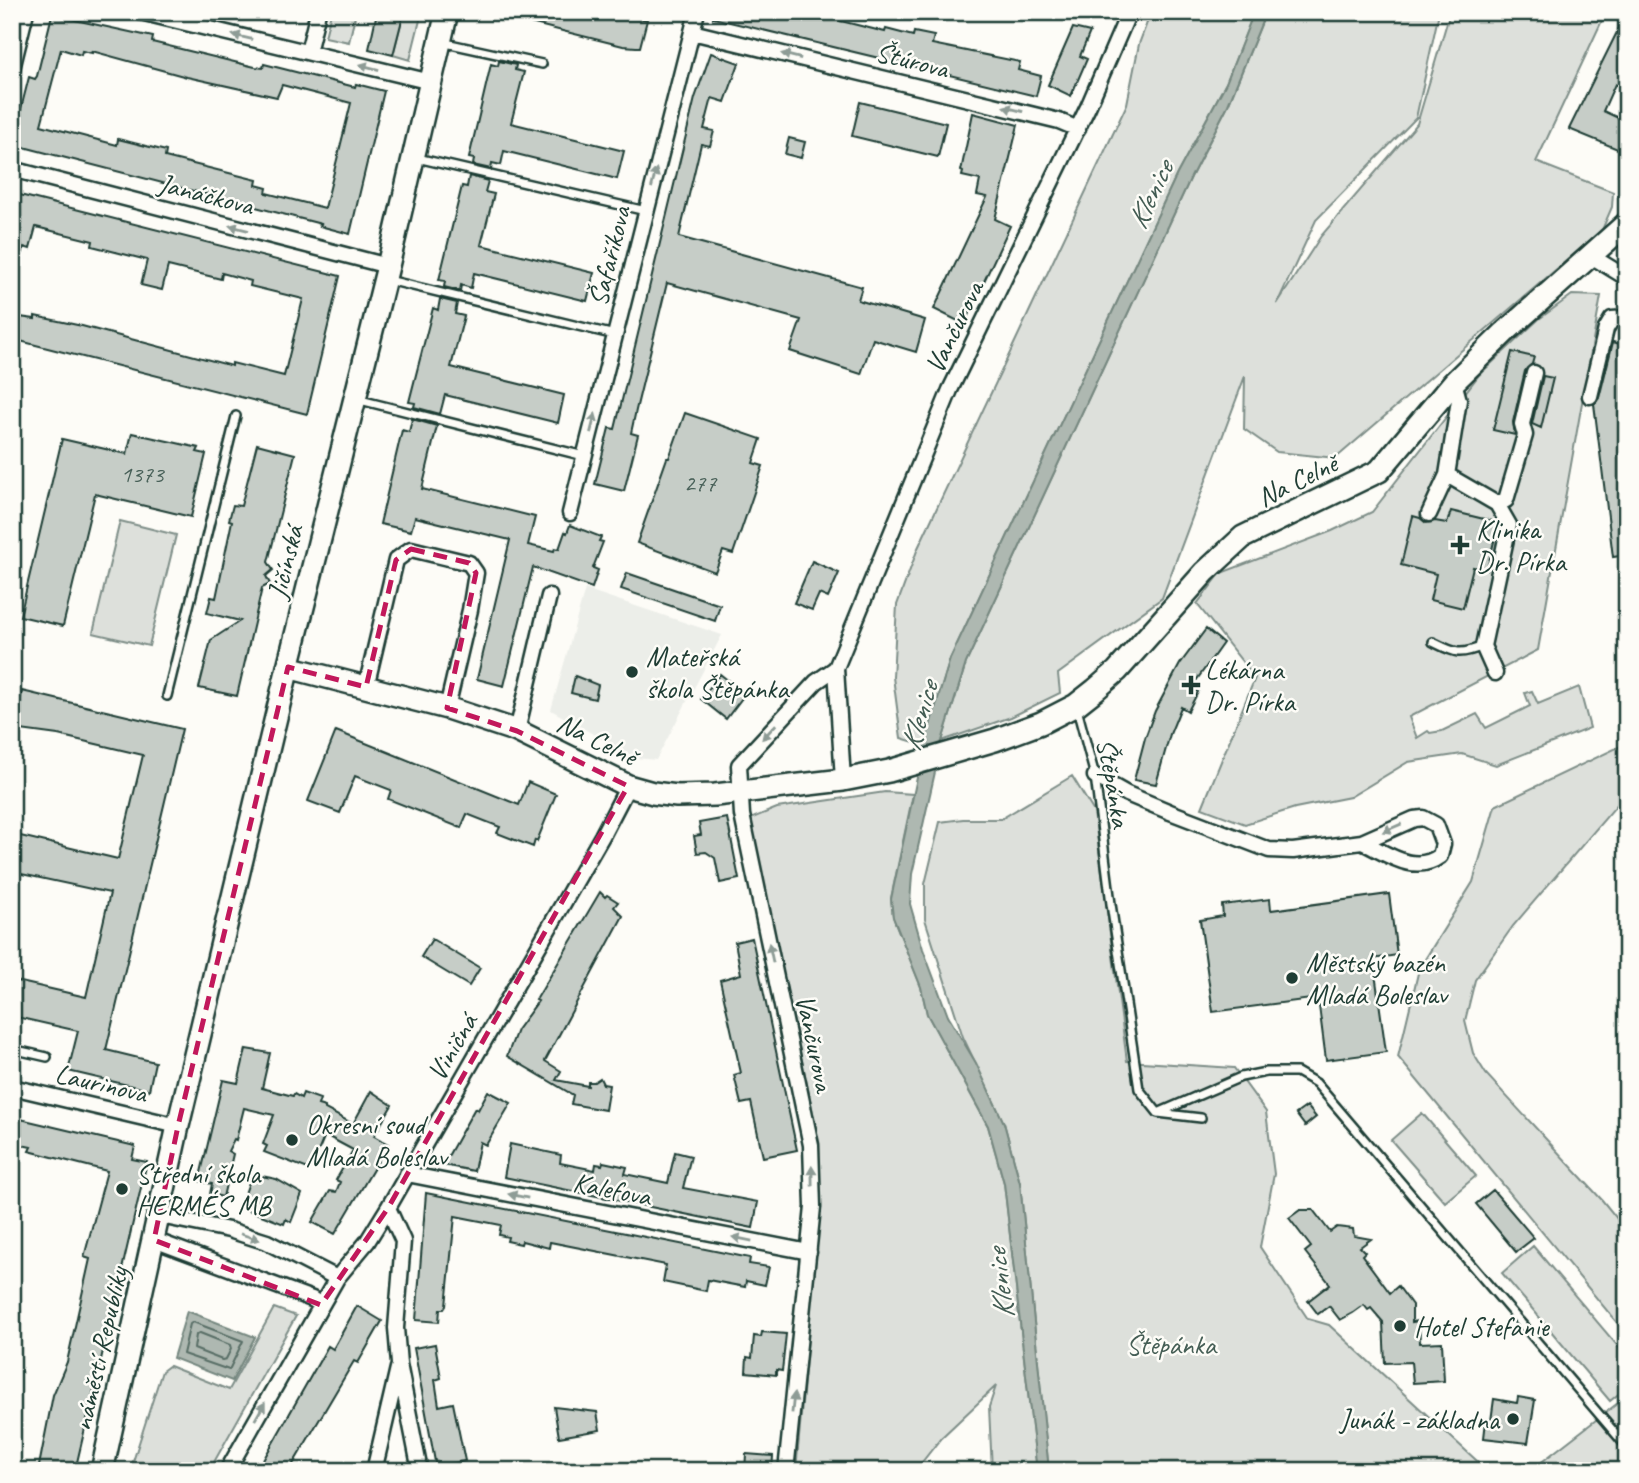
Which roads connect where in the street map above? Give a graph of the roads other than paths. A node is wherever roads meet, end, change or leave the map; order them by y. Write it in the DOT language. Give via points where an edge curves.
graph roads {
  1 [pos="26,12"];
  2 [pos="139,12"];
  3 [pos="318,12"];
  4 [pos="447,12"];
  5 [pos="697,12"];
  6 [pos="1129,12"];
  7 [pos="692,32"];
  8 [pos="440,41"];
  9 [pos="308,52"];
  10 [pos="542,64"];
  11 [pos="12,69"];
  12 [pos="430,82"];
  13 [pos="1078,129"];
  14 [pos="413,157"];
  15 [pos="12,169"];
  16 [pos="646,211"];
  17 [pos="1627,223"];
  18 [pos="1591,256"];
  19 [pos="386,272"];
  20 [pos="1627,278"];
  21 [pos="1627,318"];
  22 [pos="615,335"];
  23 [pos="1534,373"];
  24 [pos="1454,382"];
  25 [pos="1590,396"];
  26 [pos="355,399"];
  27 [pos="236,416"];
  28 [pos="584,456"];
  29 [pos="1447,475"];
  30 [pos="1497,504"];
  31 [pos="570,513"];
  32 [pos="1429,514"];
  33 [pos="549,596"];
  34 [pos="1433,642"];
  35 [pos="1483,646"];
  36 [pos="288,667"];
  37 [pos="836,668"];
  38 [pos="1495,673"];
  39 [pos="366,687"];
  40 [pos="167,696"];
  41 [pos="1076,705"];
  42 [pos="447,708"];
  43 [pos="517,731"];
  44 [pos="1095,776"];
  45 [pos="843,780"];
  46 [pos="628,786"];
  47 [pos="738,793"];
  48 [pos="1362,842"];
  49 [pos="12,1049"];
  50 [pos="47,1057"];
  51 [pos="12,1087"];
  52 [pos="1158,1113"];
  53 [pos="1201,1118"];
  54 [pos="178,1126"];
  55 [pos="407,1174"];
  56 [pos="388,1208"];
  57 [pos="160,1216"];
  58 [pos="154,1240"];
  59 [pos="808,1252"];
  60 [pos="337,1278"];
  61 [pos="321,1305"];
  62 [pos="399,1364"];
  63 [pos="1627,1447"];
  64 [pos="102,1471"];
  65 [pos="227,1471"];
  66 [pos="373,1471"];
  67 [pos="420,1471"];
  68 [pos="786,1471"];
  1 -- 11 [label="street"];
  9 -- 2 [label="street, one-way"];
  3 -- 9 [label="street"];
  4 -- 8 [label="street, Jičínská"];
  5 -- 7 [label="street, Šafaříkova"];
  6 -- 13 [label="street, Vančurova"];
  13 -- 7 [label="street, Štúrova, one-way"];
  16 -- 7 [label="street, Šafaříkova, one-way"];
  8 -- 10 [label="lane"];
  8 -- 12 [label="street, Jičínská"];
  12 -- 9 [label="street, one-way"];
  12 -- 14 [label="street, Jičínská"];
  13 -- 37 [label="street, Vančurova" via="950,390"];
  14 -- 16 [label="lane"];
  14 -- 19 [label="street, Jičínská"];
  19 -- 15 [label="street, Janáčkova, one-way" via="306,245"];
  16 -- 22 [label="street, Šafaříkova"];
  17 -- 18 [label="street, Na Celně"];
  18 -- 20 [label="street"];
  18 -- 24 [label="street, Na Celně"];
  19 -- 22 [label="lane"];
  19 -- 26 [label="street, Jičínská"];
  21 -- 25 [label="street" via="1612,319 1606,329"];
  28 -- 22 [label="street, Šafaříkova, one-way"];
  23 -- 30 [label="street" via="1522,424 1525,435 1506,500"];
  24 -- 29 [label="street" via="1460,400"];
  24 -- 41 [label="street, Na Celně" via="1380,471 1243,537 1205,572 1117,671"];
  26 -- 28 [label="lane"];
  26 -- 36 [label="street, Jičínská"];
  27 -- 40 [label="lane"];
  28 -- 31 [label="street, Šafaříkova"];
  29 -- 30 [label="street"];
  29 -- 32 [label="street"];
  30 -- 35 [label="street" via="1509,524"];
  33 -- 43 [label="street"];
  34 -- 35 [label="lane" via="1466,653"];
  35 -- 38 [label="street"];
  36 -- 39 [label="street, Na Celně"];
  36 -- 54 [label="street, Jičínská"];
  37 -- 45 [label="street, Vančurova"];
  37 -- 47 [label="street, Vančurova, one-way" via="816,682 738,765"];
  39 -- 42 [label="street, Na Celně"];
  39 -- 42 [label="street" via="396,560 411,549 469,564 476,573"];
  41 -- 44 [label="lane, Štěpánka"];
  41 -- 45 [label="street, Na Celně" via="1041,723 965,750"];
  42 -- 43 [label="street, Na Celně"];
  43 -- 46 [label="street, Na Celně"];
  44 -- 48 [label="street" via="1213,830 1269,850"];
  44 -- 52 [label="lane, Štěpánka" via="1139,1089"];
  45 -- 47 [label="street, Na Celně"];
  46 -- 47 [label="street, Na Celně" via="677,796"];
  46 -- 55 [label="street, Viničná"];
  59 -- 47 [label="street, Vančurova, one-way" via="813,1207 811,1145"];
  48 -- 48 [label="street, one-way" via="1419,865 1440,856 1443,844 1436,825 1423,818"];
  49 -- 50 [label="lane"];
  51 -- 54 [label="street, Laurinova"];
  52 -- 53 [label="lane"];
  52 -- 63 [label="lane" via="1241,1077 1266,1072 1297,1072 1316,1083"];
  54 -- 57 [label="street, náměstí Republiky"];
  55 -- 56 [label="street, Viničná"];
  59 -- 55 [label="street, Kalefova, one-way"];
  56 -- 60 [label="street" via="368,1242"];
  56 -- 62 [label="street" via="403,1241 396,1328"];
  57 -- 58 [label="street, náměstí Republiky"];
  57 -- 60 [label="street, one-way" via="267,1242"];
  58 -- 61 [label="street, náměstí Republiky"];
  58 -- 64 [label="street, náměstí Republiky"];
  68 -- 59 [label="street, Vančurova, one-way"];
  60 -- 61 [label="street"];
  65 -- 61 [label="street, one-way"];
  62 -- 66 [label="street"];
  62 -- 67 [label="street"];
}
